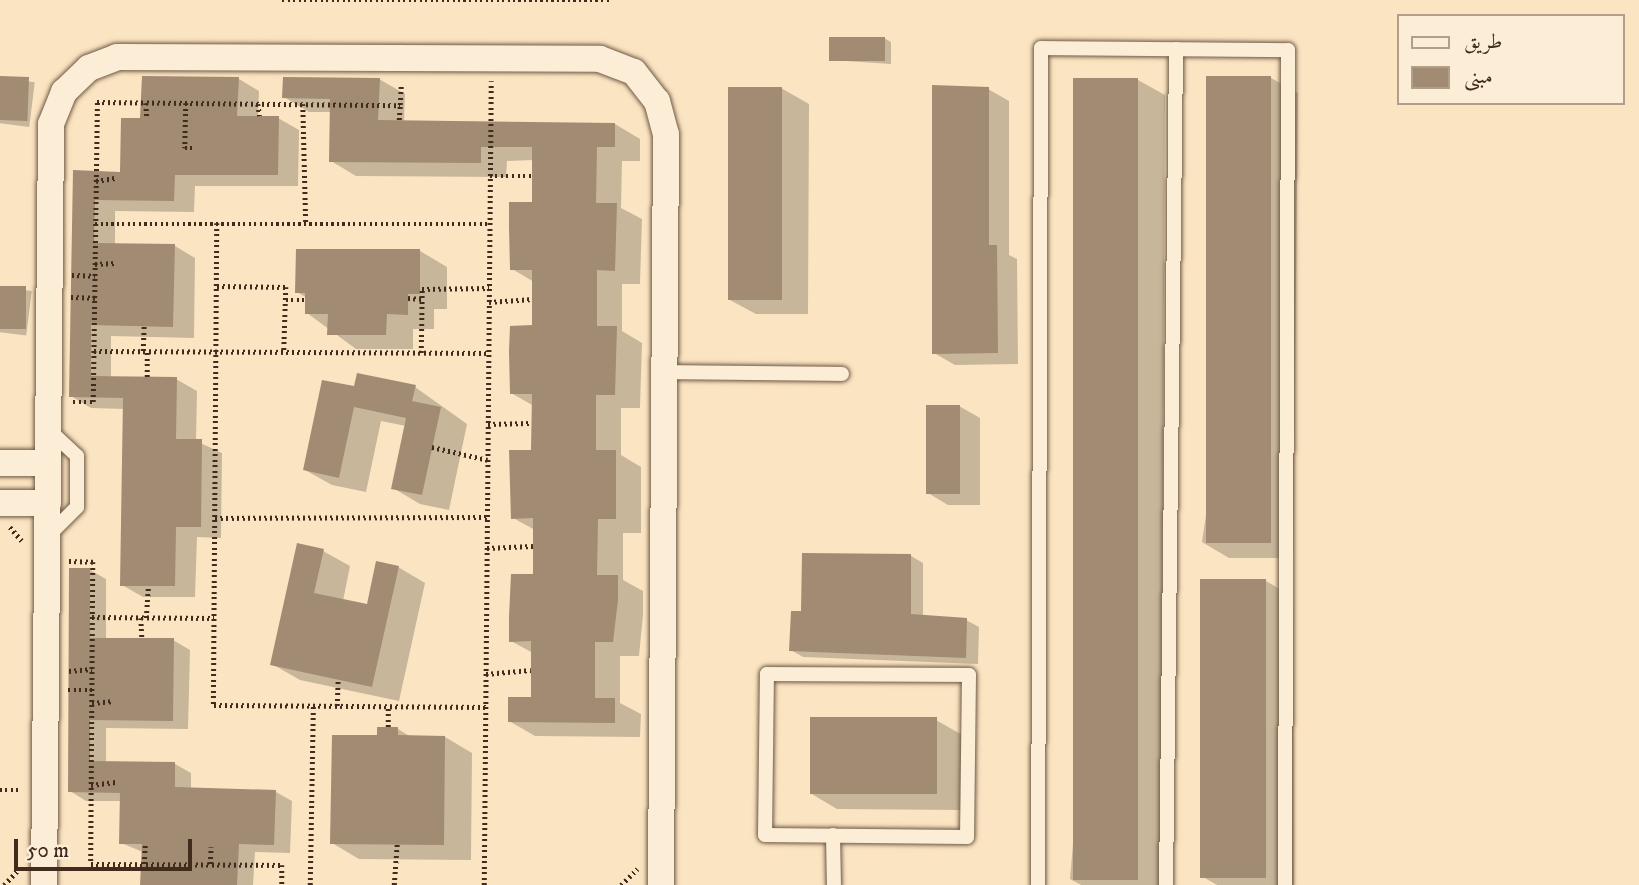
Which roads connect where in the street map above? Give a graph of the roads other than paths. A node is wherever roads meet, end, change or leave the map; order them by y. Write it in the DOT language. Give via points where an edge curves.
graph roads {
  1 [pos="1176,48"];
  2 [pos="664,372"];
  3 [pos="842,373"];
  4 [pos="47,429"];
  5 [pos="0,463"];
  6 [pos="47,463"];
  7 [pos="0,503"];
  8 [pos="48,503"];
  9 [pos="55,544"];
  10 [pos="833,835"];
  11 [pos="44,885"];
  12 [pos="661,885"];
  13 [pos="834,885"];
  14 [pos="1038,885"];
  15 [pos="1166,885"];
  16 [pos="1285,885"];
  1 -- 14 [label="lane" via="1041,48"];
  1 -- 15 [label="lane"];
  1 -- 16 [label="lane" via="1288,50"];
  2 -- 3 [label="lane"];
  2 -- 4 [label="street" via="666,134 657,101 634,72 600,59 117,57 89,68 64,92 51,124"];
  2 -- 12 [label="street"];
  4 -- 6 [label="street"];
  4 -- 9 [label="lane" via="77,456 77,507"];
  5 -- 6 [label="street"];
  6 -- 8 [label="street"];
  7 -- 8 [label="street"];
  8 -- 9 [label="street"];
  9 -- 11 [label="street"];
  10 -- 10 [label="lane" via="765,835 767,674 969,675 967,836"];
  10 -- 13 [label="lane"];
}
